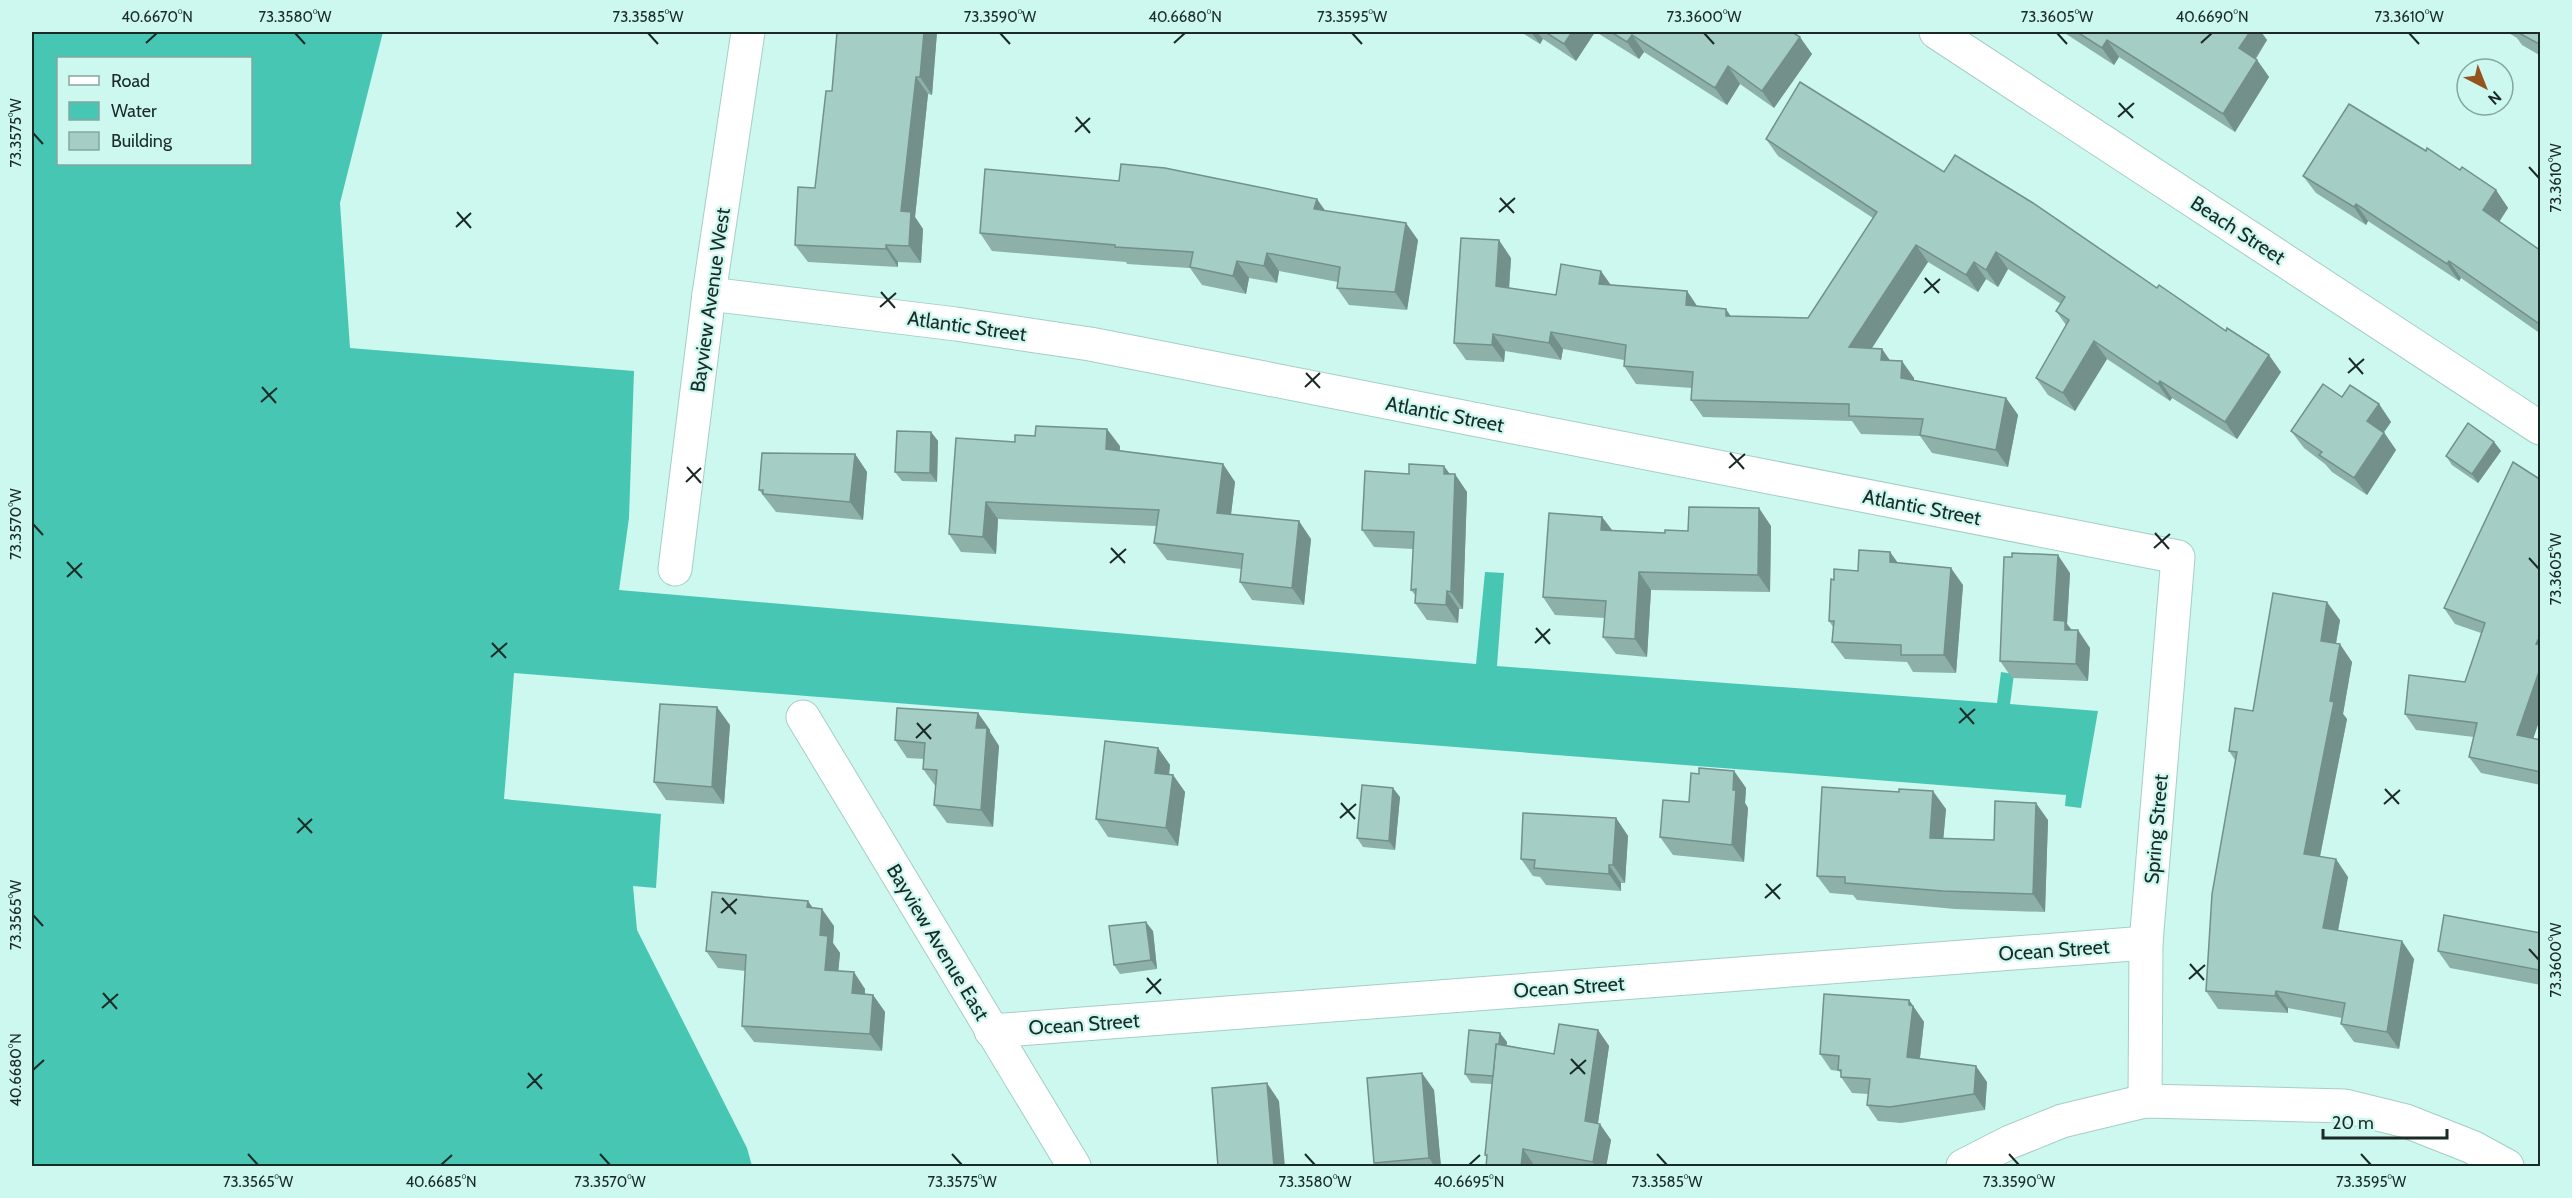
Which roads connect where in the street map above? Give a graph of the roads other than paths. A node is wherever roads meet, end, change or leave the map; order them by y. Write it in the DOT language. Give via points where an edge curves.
graph roads {
  1 [pos="748,32"];
  2 [pos="1936,32"];
  3 [pos="709,294"];
  4 [pos="2541,428"];
  5 [pos="2178,557"];
  6 [pos="675,569"];
  7 [pos="803,717"];
  8 [pos="2146,944"];
  9 [pos="991,1030"];
  10 [pos="2145,1101"];
  11 [pos="1074,1167"];
  12 [pos="1963,1167"];
  13 [pos="2507,1167"];
  1 -- 3 [label="street, Bayview Avenue West"];
  2 -- 4 [label="street, Beach Street"];
  3 -- 5 [label="street, Atlantic Street" via="1090,344"];
  3 -- 6 [label="street, Bayview Avenue West"];
  5 -- 8 [label="street, Spring Street"];
  7 -- 9 [label="street, Bayview Avenue East"];
  8 -- 9 [label="street, Ocean Street"];
  8 -- 10 [label="street, Spring Street"];
  9 -- 11 [label="street, Bayview Avenue East"];
  10 -- 12 [label="street" via="2062,1121"];
  10 -- 13 [label="street" via="2345,1106 2406,1121 2472,1147"];
}
